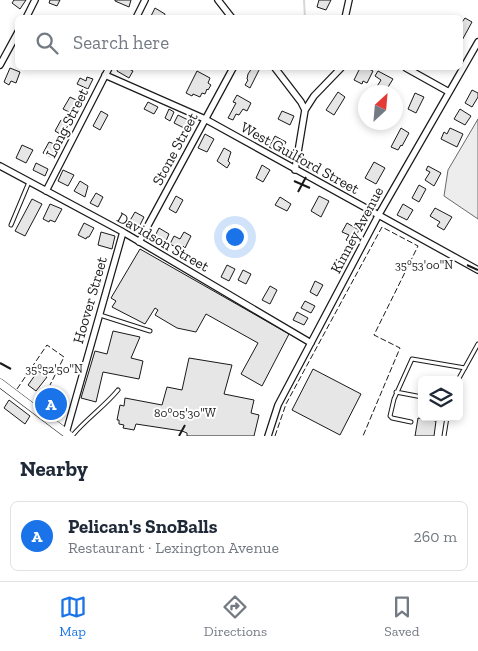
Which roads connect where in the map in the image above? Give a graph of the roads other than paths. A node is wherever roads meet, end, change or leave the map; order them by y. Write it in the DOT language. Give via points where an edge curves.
graph roads {
  1 [pos="35,0"];
  2 [pos="146,0"];
  3 [pos="218,0"];
  4 [pos="349,0"];
  5 [pos="28,15"];
  6 [pos="138,15"];
  7 [pos="230,15"];
  8 [pos="346,15"];
  9 [pos="15,38"];
  10 [pos="478,42"];
  11 [pos="0,65"];
  12 [pos="463,68"];
  13 [pos="109,70"];
  14 [pos="231,70"];
  15 [pos="277,70"];
  16 [pos="339,70"];
  17 [pos="410,70"];
  18 [pos="462,70"];
  19 [pos="105,75"];
  20 [pos="449,92"];
  21 [pos="305,110"];
  22 [pos="205,119"];
  23 [pos="0,166"];
  24 [pos="295,170"];
  25 [pos="29,182"];
  26 [pos="46,191"];
  27 [pos="378,216"];
  28 [pos="11,225"];
  29 [pos="123,232"];
  30 [pos="139,242"];
  31 [pos="478,270"];
  32 [pos="99,315"];
  33 [pos="150,331"];
  34 [pos="311,343"];
  35 [pos="478,344"];
  36 [pos="464,368"];
  37 [pos="460,376"];
  38 [pos="0,384"];
  39 [pos="118,390"];
  40 [pos="396,392"];
  41 [pos="418,396"];
  42 [pos="446,421"];
  43 [pos="411,422"];
  44 [pos="69,435"];
  45 [pos="268,436"];
  46 [pos="444,436"];
  1 -- 5 [label="street"];
  2 -- 6 [label="street"];
  3 -- 7 [label="street"];
  4 -- 8 [label="street"];
  9 -- 11 [label="street"];
  10 -- 12 [label="street, Kinney Avenue"];
  13 -- 19 [label="street, Long Street"];
  14 -- 22 [label="street, Stone Street"];
  15 -- 21 [label="street"];
  16 -- 21 [label="street"];
  17 -- 20 [label="street"];
  18 -- 20 [label="street, Kinney Avenue"];
  19 -- 22 [label="street, West Guilford Street"];
  19 -- 26 [label="street, Long Street"];
  20 -- 27 [label="street, Kinney Avenue"];
  21 -- 24 [label="street"];
  22 -- 24 [label="street, West Guilford Street"];
  22 -- 30 [label="street, Stone Street"];
  23 -- 25 [label="street, Davidson Street"];
  24 -- 27 [label="street, West Guilford Street"];
  25 -- 26 [label="street, Davidson Street"];
  25 -- 28 [label="lane"];
  26 -- 29 [label="street, Davidson Street"];
  27 -- 31 [label="street, West Guilford Street"];
  27 -- 34 [label="street, Kinney Avenue"];
  29 -- 30 [label="street, Davidson Street"];
  29 -- 32 [label="street, Hoover Street"];
  30 -- 34 [label="street, Davidson Street"];
  32 -- 33 [label="lane"];
  32 -- 44 [label="street, Hoover Street"];
  34 -- 45 [label="street, Kinney Avenue" via="278,405"];
  35 -- 36 [label="lane"];
  36 -- 37 [label="lane"];
  36 -- 40 [label="lane" via="412,359"];
  38 -- 44 [label="main road"];
  39 -- 44 [label="lane"];
  40 -- 41 [label="lane"];
  40 -- 43 [label="lane" via="390,416"];
  42 -- 46 [label="lane"];
}
